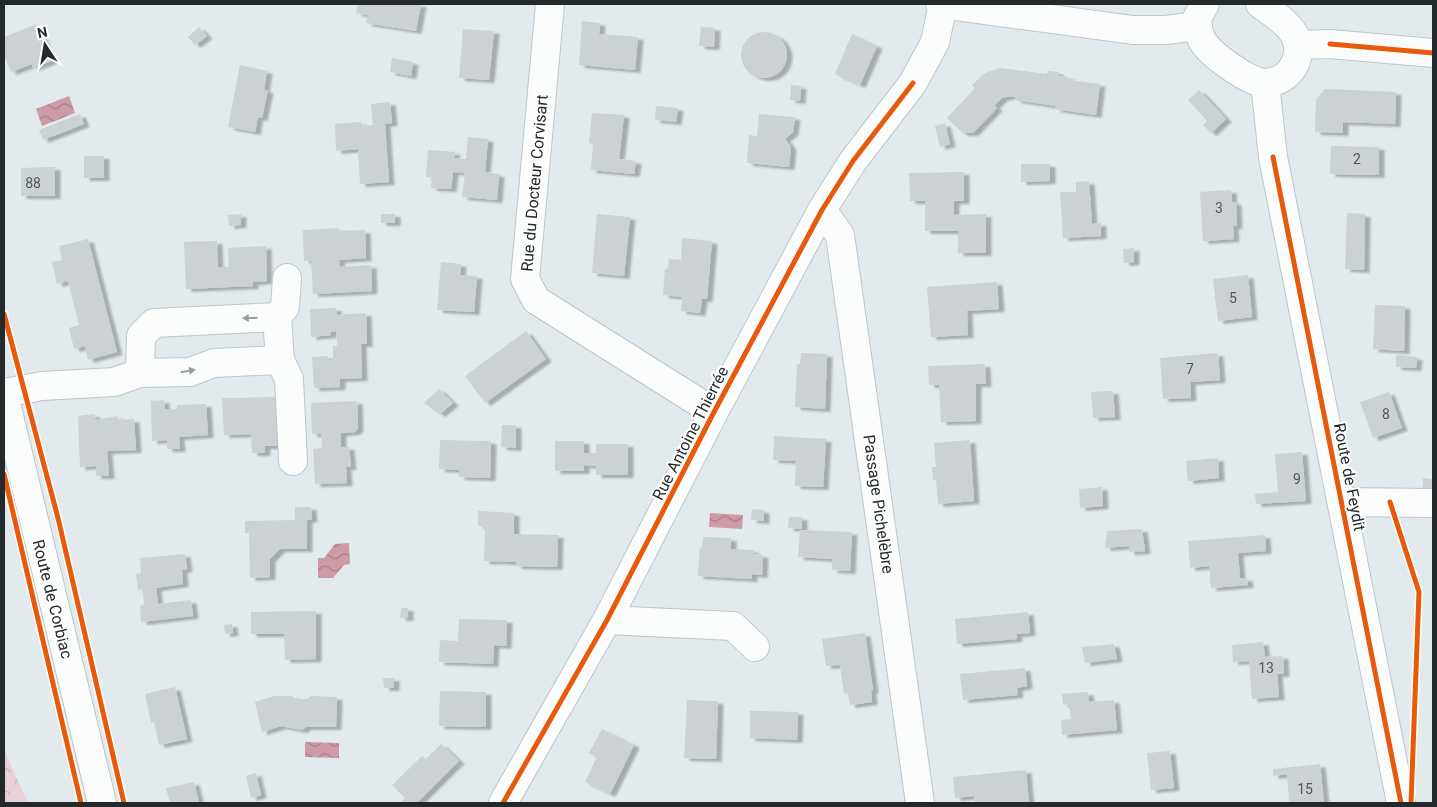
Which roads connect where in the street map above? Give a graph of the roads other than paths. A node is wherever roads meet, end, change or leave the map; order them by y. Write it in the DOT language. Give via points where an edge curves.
graph roads {
  1 [pos="550,4"];
  2 [pos="941,4"];
  3 [pos="1260,4"];
  4 [pos="1201,15"];
  5 [pos="1298,45"];
  6 [pos="1433,52"];
  7 [pos="1265,83"];
  8 [pos="822,210"];
  9 [pos="287,278"];
  10 [pos="277,317"];
  11 [pos="280,360"];
  12 [pos="140,373"];
  13 [pos="4,394"];
  14 [pos="714,412"];
  15 [pos="294,461"];
  16 [pos="1343,502"];
  17 [pos="1433,503"];
  18 [pos="607,620"];
  19 [pos="755,647"];
  20 [pos="102,803"];
  21 [pos="503,803"];
  22 [pos="920,803"];
  23 [pos="1401,803"];
  1 -- 14 [label="street, Rue du Docteur Corvisart" via="525,279 536,300"];
  2 -- 4 [label="street" via="1133,30 1166,30"];
  2 -- 8 [label="street, Rue Antoine Thierrée" via="935,42 913,82 853,161"];
  3 -- 5 [label="street" via="1293,33"];
  4 -- 7 [label="street" via="1202,41 1244,76"];
  5 -- 6 [label="street" via="1330,44"];
  5 -- 7 [label="street" via="1298,58 1291,71"];
  7 -- 16 [label="street, Route de Feydit" via="1274,156"];
  8 -- 14 [label="street, Rue Antoine Thierrée"];
  8 -- 22 [label="street, Passage Pichelèbre" via="840,235"];
  9 -- 10 [label="street" via="285,308"];
  10 -- 11 [label="street"];
  10 -- 12 [label="street, one-way" via="154,323 141,336"];
  12 -- 11 [label="street, one-way" via="190,372 214,363"];
  11 -- 15 [label="street" via="289,379"];
  12 -- 13 [label="street" via="114,382 42,386"];
  13 -- 20 [label="street, Route de Corbiac"];
  14 -- 18 [label="street, Rue Antoine Thierrée"];
  16 -- 17 [label="street"];
  16 -- 23 [label="street, Route de Feydit"];
  18 -- 19 [label="street" via="733,626"];
  18 -- 21 [label="street, Rue Antoine Thierrée"];
}
